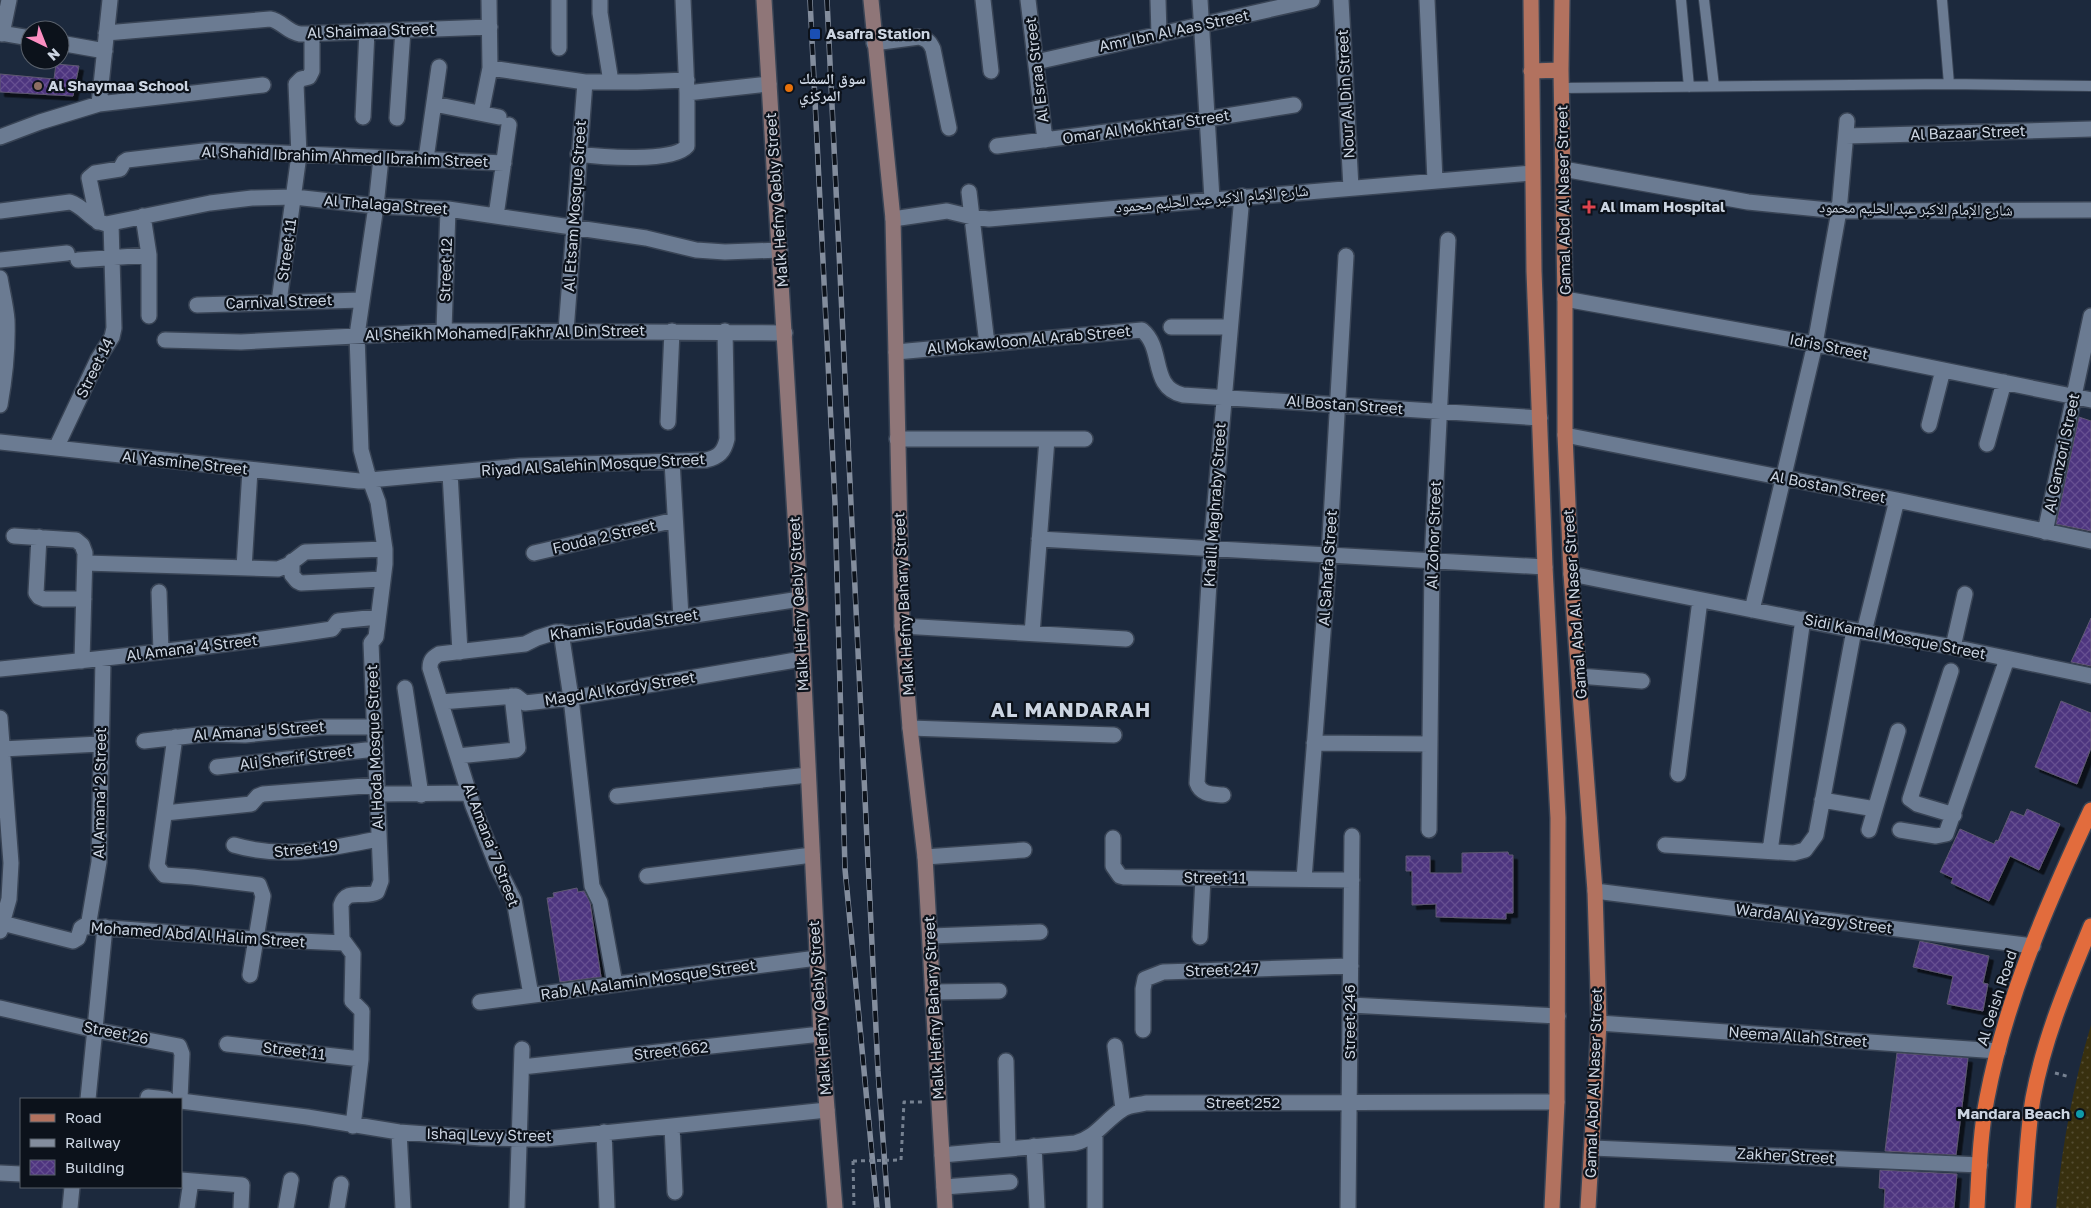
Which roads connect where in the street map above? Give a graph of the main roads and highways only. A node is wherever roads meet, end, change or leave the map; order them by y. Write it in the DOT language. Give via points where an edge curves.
graph roads {
  1 [pos="1531,0"];
  2 [pos="1562,0"];
  3 [pos="1561,70"];
  4 [pos="1531,71"];
  5 [pos="2091,810"];
  6 [pos="2091,926"];
  7 [pos="1552,1208"];
  8 [pos="1588,1208"];
  9 [pos="1977,1208"];
  10 [pos="2023,1208"];
  1 -- 4 [label="main road, Gamal Abd Al Naser Street"];
  2 -- 3 [label="main road, Gamal Abd Al Naser Street"];
  3 -- 4 [label="main road"];
  3 -- 8 [label="main road, Gamal Abd Al Naser Street" via="1565,435 1595,891 1599,1023"];
  4 -- 7 [label="main road, Gamal Abd Al Naser Street" via="1534,271 1558,818 1557,1102"];
  5 -- 9 [label="highway, Al Geish Road" via="2013,998 1987,1100"];
  6 -- 10 [label="highway" via="2056,1015 2040,1069 2033,1099"];
}
